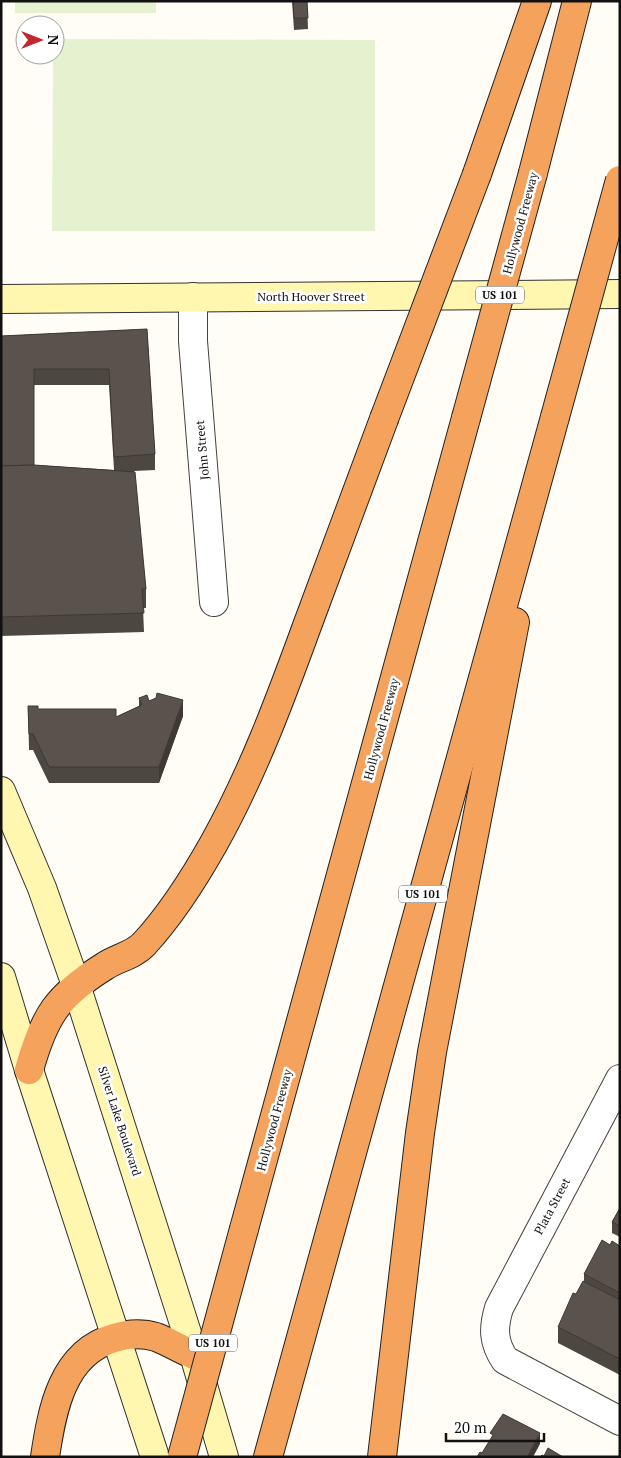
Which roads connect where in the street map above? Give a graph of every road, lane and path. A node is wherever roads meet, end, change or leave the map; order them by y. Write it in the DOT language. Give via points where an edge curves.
graph roads {
  1 [pos="537,1"];
  2 [pos="577,1"];
  3 [pos="620,180"];
  4 [pos="620,294"];
  5 [pos="193,298"];
  6 [pos="1,299"];
  7 [pos="555,417"];
  8 [pos="214,602"];
  9 [pos="1,791"];
  10 [pos="1,976"];
  11 [pos="76,985"];
  12 [pos="29,1070"];
  13 [pos="620,1079"];
  14 [pos="116,1337"];
  15 [pos="194,1356"];
  16 [pos="620,1422"];
  17 [pos="45,1457"];
  18 [pos="156,1457"];
  19 [pos="182,1457"];
  20 [pos="224,1457"];
  21 [pos="268,1457"];
  22 [pos="382,1457"];
  1 -- 11 [label="highway, bridge" via="477,174 282,693 246,780 214,844 143,945"];
  2 -- 19 [label="highway, Hollywood Freeway / US 101, bridge" via="534,173"];
  3 -- 7 [label="highway, US 101, bridge"];
  4 -- 5 [label="main road, North Hoover Street"];
  5 -- 6 [label="main road, North Hoover Street"];
  5 -- 8 [label="street, John Street" via="193,341"];
  7 -- 21 [label="highway, US 101"];
  7 -- 22 [label="highway" via="432,1052"];
  9 -- 11 [label="main road, Silver Lake Boulevard" via="42,888"];
  10 -- 12 [label="main road"];
  11 -- 12 [label="highway" via="54,1008 38,1037"];
  11 -- 15 [label="main road, Silver Lake Boulevard"];
  12 -- 14 [label="main road"];
  13 -- 16 [label="street, Plata Street" via="499,1308 494,1337 505,1360"];
  14 -- 15 [label="highway" via="133,1334 155,1337"];
  14 -- 17 [label="highway" via="88,1350 70,1371 57,1400"];
  14 -- 18 [label="main road"];
  15 -- 20 [label="main road, Silver Lake Boulevard"];
}
